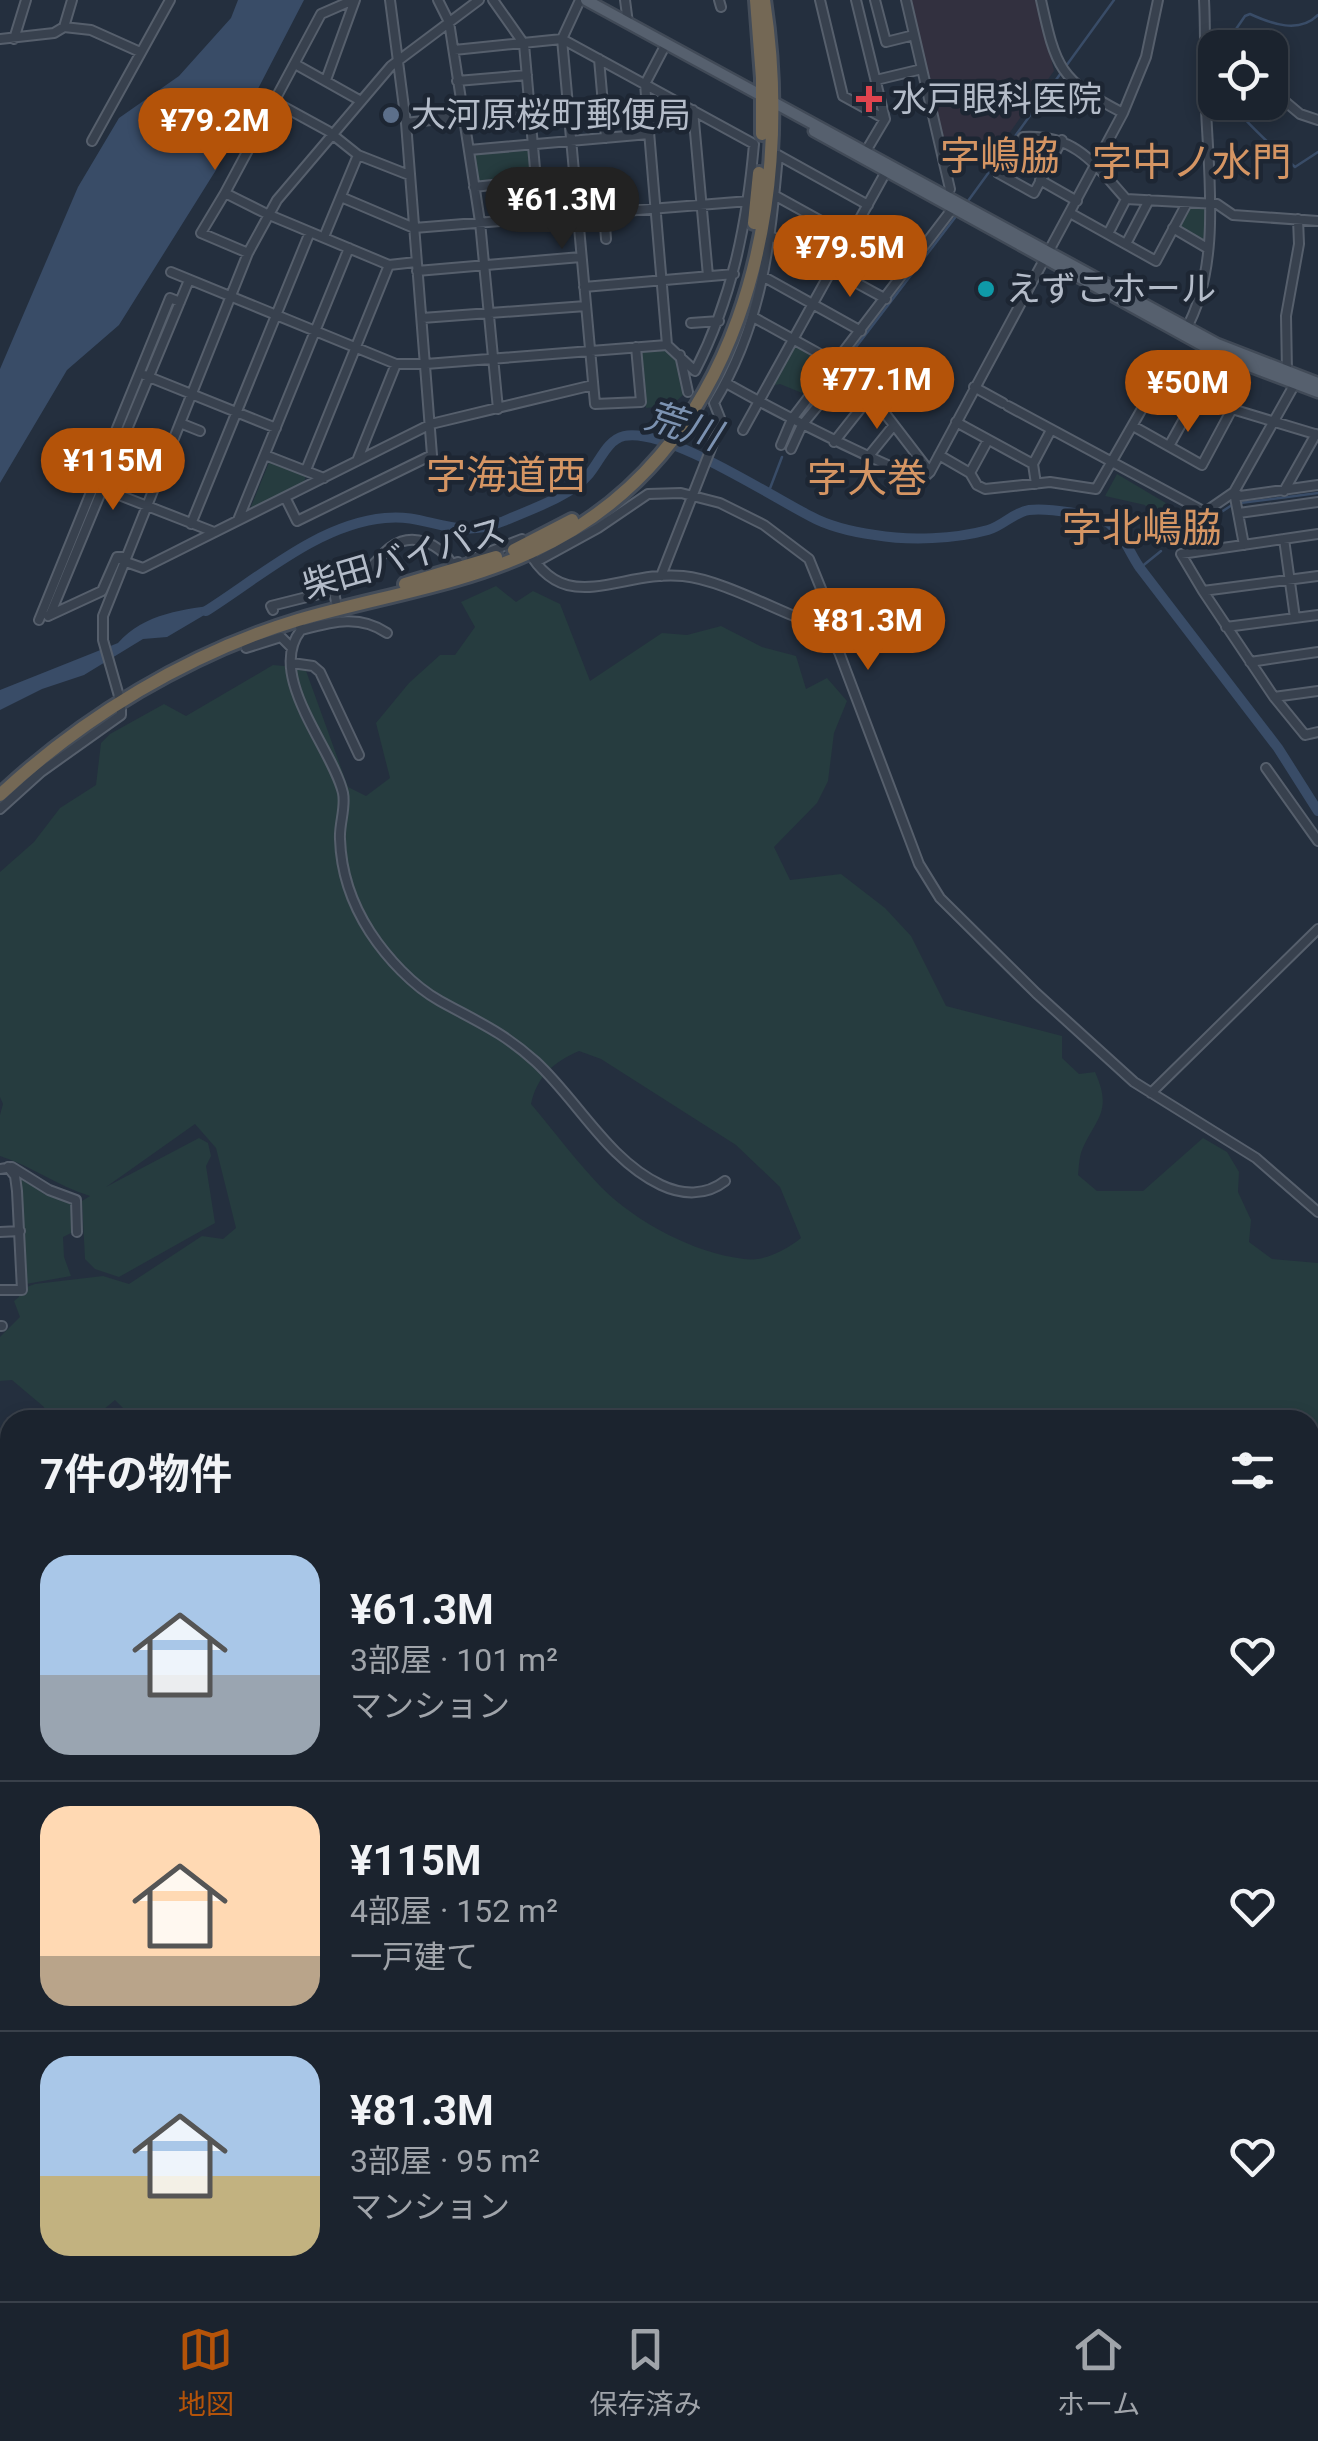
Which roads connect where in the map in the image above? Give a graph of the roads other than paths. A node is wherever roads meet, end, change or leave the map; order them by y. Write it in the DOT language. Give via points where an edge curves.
graph roads {
  1 [pos="26,0"];
  2 [pos="72,0"];
  3 [pos="170,0"];
  4 [pos="354,0"];
  5 [pos="390,0"];
  6 [pos="438,0"];
  7 [pos="479,0"];
  8 [pos="493,0"];
  9 [pos="583,0"];
  10 [pos="625,0"];
  11 [pos="756,0"];
  12 [pos="764,0"];
  13 [pos="820,0"];
  14 [pos="856,0"];
  15 [pos="876,0"];
  16 [pos="906,0"];
  17 [pos="1041,0"];
  18 [pos="1158,0"];
  19 [pos="1204,0"];
  20 [pos="449,22"];
  21 [pos="628,23"];
  22 [pos="64,27"];
  23 [pos="914,35"];
  24 [pos="562,38"];
  25 [pos="0,39"];
  26 [pos="14,39"];
  27 [pos="524,44"];
  28 [pos="666,44"];
  29 [pos="454,50"];
  30 [pos="140,52"];
  31 [pos="398,59"];
  32 [pos="599,59"];
  33 [pos="295,64"];
  34 [pos="922,70"];
  35 [pos="527,76"];
  36 [pos="326,80"];
  37 [pos="457,80"];
  38 [pos="876,80"];
  39 [pos="644,84"];
  40 [pos="361,101"];
  41 [pos="275,102"];
  42 [pos="769,102"];
  43 [pos="1288,104"];
  44 [pos="530,108"];
  45 [pos="693,110"];
  46 [pos="1123,113"];
  47 [pos="462,114"];
  48 [pos="884,119"];
  49 [pos="1318,120"];
  50 [pos="406,122"];
  51 [pos="332,134"];
  52 [pos="649,134"];
  53 [pos="611,138"];
  54 [pos="92,140"];
  55 [pos="1062,140"];
  56 [pos="570,141"];
  57 [pos="533,145"];
  58 [pos="469,150"];
  59 [pos="617,151"];
  60 [pos="866,151"];
  61 [pos="358,154"];
  62 [pos="1096,166"];
  63 [pos="889,168"];
  64 [pos="409,175"];
  65 [pos="574,176"];
  66 [pos="536,180"];
  67 [pos="1040,180"];
  68 [pos="474,186"];
  69 [pos="950,189"];
  70 [pos="225,193"];
  71 [pos="774,196"];
  72 [pos="341,197"];
  73 [pos="1126,199"];
  74 [pos="1077,200"];
  75 [pos="1149,200"];
  76 [pos="749,201"];
  77 [pos="1187,203"];
  78 [pos="1209,204"];
  79 [pos="702,205"];
  80 [pos="868,205"];
  81 [pos="656,208"];
  82 [pos="961,209"];
  83 [pos="604,212"];
  84 [pos="267,214"];
  85 [pos="577,214"];
  86 [pos="1070,214"];
  87 [pos="1298,219"];
  88 [pos="1318,221"];
  89 [pos="480,222"];
  90 [pos="414,228"];
  91 [pos="594,228"];
  92 [pos="1174,228"];
  93 [pos="578,229"];
  94 [pos="310,232"];
  95 [pos="852,233"];
  96 [pos="1108,234"];
  97 [pos="768,235"];
  98 [pos="324,238"];
  99 [pos="606,240"];
  100 [pos="1126,244"];
  101 [pos="349,248"];
  102 [pos="1206,248"];
  103 [pos="248,253"];
  104 [pos="1047,255"];
  105 [pos="581,258"];
  106 [pos="914,262"];
  107 [pos="389,264"];
  108 [pos="484,266"];
  109 [pos="416,267"];
  110 [pos="832,270"];
  111 [pos="170,272"];
  112 [pos="734,274"];
  113 [pos="708,276"];
  114 [pos="764,277"];
  115 [pos="189,280"];
  116 [pos="662,280"];
  117 [pos="584,287"];
  118 [pos="230,297"];
  119 [pos="886,299"];
  120 [pos="813,304"];
  121 [pos="586,306"];
  122 [pos="489,313"];
  123 [pos="276,315"];
  124 [pos="753,317"];
  125 [pos="422,318"];
  126 [pos="719,321"];
  127 [pos="691,323"];
  128 [pos="316,331"];
  129 [pos="861,331"];
  130 [pos="1185,332"];
  131 [pos="794,339"];
  132 [pos="668,345"];
  133 [pos="356,347"];
  134 [pos="636,347"];
  135 [pos="590,351"];
  136 [pos="680,355"];
  137 [pos="493,359"];
  138 [pos="396,364"];
  139 [pos="426,364"];
  140 [pos="842,366"];
  141 [pos="144,375"];
  142 [pos="1294,377"];
  143 [pos="1318,382"];
  144 [pos="726,383"];
  145 [pos="593,384"];
  146 [pos="974,387"];
  147 [pos="688,392"];
  148 [pos="1200,392"];
  149 [pos="1318,392"];
  150 [pos="191,394"];
  151 [pos="872,394"];
  152 [pos="759,401"];
  153 [pos="498,409"];
  154 [pos="1232,409"];
  155 [pos="236,412"];
  156 [pos="684,418"];
  157 [pos="1274,421"];
  158 [pos="797,422"];
  159 [pos="956,422"];
  160 [pos="180,423"];
  161 [pos="431,424"];
  162 [pos="894,425"];
  163 [pos="1133,426"];
  164 [pos="276,428"];
  165 [pos="743,430"];
  166 [pos="1051,430"];
  167 [pos="200,431"];
  168 [pos="1317,434"];
  169 [pos="988,440"];
  170 [pos="834,442"];
  171 [pos="780,446"];
  172 [pos="1170,446"];
  173 [pos="791,449"];
  174 [pos="265,455"];
  175 [pos="939,455"];
  176 [pos="868,457"];
  177 [pos="357,461"];
  178 [pos="1033,464"];
  179 [pos="1112,464"];
  180 [pos="306,470"];
  181 [pos="930,472"];
  182 [pos="970,473"];
  183 [pos="324,478"];
  184 [pos="1036,484"];
  185 [pos="1318,485"];
  186 [pos="98,487"];
  187 [pos="1284,491"];
  188 [pos="694,496"];
  189 [pos="1235,496"];
  190 [pos="285,497"];
  191 [pos="1318,502"];
  192 [pos="146,506"];
  193 [pos="1238,513"];
  194 [pos="238,520"];
  195 [pos="191,524"];
  196 [pos="214,532"];
  197 [pos="1318,534"];
  198 [pos="1284,539"];
  199 [pos="1244,545"];
  200 [pos="530,553"];
  201 [pos="124,559"];
  202 [pos="661,576"];
  203 [pos="1318,576"];
  204 [pos="1289,580"];
  205 [pos="1203,591"];
  206 [pos="334,594"];
  207 [pos="272,610"];
  208 [pos="1318,614"];
  209 [pos="1295,618"];
  210 [pos="300,625"];
  211 [pos="1226,627"];
  212 [pos="388,633"];
  213 [pos="246,648"];
  214 [pos="292,648"];
  215 [pos="839,652"];
  216 [pos="1318,652"];
  217 [pos="1250,662"];
  218 [pos="292,663"];
  219 [pos="1318,691"];
  220 [pos="1274,697"];
  221 [pos="119,699"];
  222 [pos="1318,732"];
  223 [pos="358,755"];
  224 [pos="1266,768"];
  225 [pos="0,784"];
  226 [pos="0,794"];
  227 [pos="0,809"];
  228 [pos="1318,840"];
  229 [pos="1318,930"];
  230 [pos="1150,1093"];
  231 [pos="4,1168"];
  232 [pos="725,1182"];
  233 [pos="1318,1212"];
  234 [pos="0,1232"];
  235 [pos="20,1232"];
  236 [pos="77,1232"];
  237 [pos="0,1290"];
  1 -- 26 [label="street"];
  2 -- 22 [label="street"];
  3 -- 30 [label="street"];
  4 -- 33 [label="street" via="321,14"];
  4 -- 36 [label="street"];
  5 -- 31 [label="street"];
  6 -- 20 [label="street"];
  7 -- 20 [label="street"];
  8 -- 27 [label="street"];
  9 -- 21 [label="main road"];
  9 -- 24 [label="street"];
  10 -- 21 [label="street"];
  11 -- 42 [label="highway, 柴田バイパス"];
  12 -- 42 [label="highway, 柴田バイパス"];
  13 -- 48 [label="street" via="843,96"];
  14 -- 38 [label="street"];
  15 -- 23 [label="street" via="886,42"];
  16 -- 23 [label="street"];
  17 -- 46 [label="street" via="1066,76"];
  18 -- 46 [label="street" via="1146,57"];
  19 -- 78 [label="street"];
  20 -- 29 [label="street"];
  20 -- 31 [label="street"];
  21 -- 28 [label="main road"];
  22 -- 26 [label="street"];
  22 -- 30 [label="street" via="91,30"];
  23 -- 34 [label="street"];
  24 -- 27 [label="street"];
  24 -- 32 [label="street"];
  24 -- 56 [label="street"];
  25 -- 26 [label="street"];
  27 -- 29 [label="street"];
  27 -- 35 [label="street"];
  28 -- 39 [label="street"];
  28 -- 42 [label="main road"];
  29 -- 37 [label="street"];
  30 -- 54 [label="street"];
  31 -- 40 [label="street"];
  31 -- 50 [label="street"];
  32 -- 39 [label="street"];
  32 -- 53 [label="street"];
  33 -- 36 [label="street"];
  33 -- 41 [label="street"];
  34 -- 38 [label="street"];
  34 -- 69 [label="street"];
  35 -- 37 [label="street"];
  35 -- 44 [label="street"];
  36 -- 40 [label="street"];
  37 -- 47 [label="street"];
  38 -- 48 [label="street"];
  39 -- 45 [label="street"];
  39 -- 52 [label="street"];
  40 -- 51 [label="street"];
  41 -- 51 [label="street"];
  41 -- 70 [label="street"];
  42 -- 60 [label="main road"];
  42 -- 63 [label="main road"];
  42 -- 156 [label="highway, 柴田バイパス" via="766,199 747,295 722,360"];
  43 -- 49 [label="street"];
  44 -- 47 [label="street"];
  44 -- 57 [label="street"];
  45 -- 76 [label="street" via="754,144"];
  45 -- 79 [label="street"];
  46 -- 62 [label="street"];
  47 -- 50 [label="street"];
  47 -- 58 [label="street"];
  48 -- 60 [label="street"];
  50 -- 64 [label="street"];
  51 -- 61 [label="street"];
  51 -- 84 [label="street"];
  52 -- 53 [label="street"];
  52 -- 81 [label="street"];
  53 -- 56 [label="street"];
  53 -- 59 [label="street"];
  55 -- 62 [label="street"];
  55 -- 67 [label="street"];
  55 -- 67 [label="street" via="1023,137 998,173 1034,193"];
  56 -- 57 [label="street"];
  56 -- 65 [label="street"];
  57 -- 58 [label="street"];
  57 -- 66 [label="street"];
  58 -- 68 [label="street"];
  60 -- 63 [label="main road"];
  61 -- 64 [label="street"];
  61 -- 72 [label="street"];
  62 -- 73 [label="street"];
  62 -- 74 [label="street"];
  63 -- 80 [label="street"];
  63 -- 82 [label="main road"];
  64 -- 90 [label="street"];
  65 -- 66 [label="street"];
  65 -- 85 [label="street"];
  66 -- 68 [label="street"];
  67 -- 74 [label="street"];
  68 -- 89 [label="street"];
  70 -- 84 [label="street"];
  70 -- 103 [label="street" via="201,232"];
  71 -- 80 [label="street" via="778,155"];
  71 -- 95 [label="street"];
  71 -- 97 [label="street"];
  72 -- 90 [label="street"];
  72 -- 98 [label="street"];
  73 -- 75 [label="street"];
  73 -- 96 [label="street"];
  74 -- 86 [label="street"];
  75 -- 77 [label="street"];
  75 -- 100 [label="street"];
  76 -- 79 [label="street"];
  76 -- 112 [label="street"];
  77 -- 78 [label="street"];
  77 -- 92 [label="street"];
  78 -- 87 [label="street" via="1234,216"];
  78 -- 102 [label="street"];
  79 -- 81 [label="street"];
  79 -- 113 [label="street"];
  80 -- 95 [label="street"];
  81 -- 83 [label="street"];
  81 -- 116 [label="street"];
  82 -- 104 [label="main road"];
  82 -- 106 [label="street"];
  83 -- 85 [label="street"];
  83 -- 99 [label="street"];
  84 -- 94 [label="street"];
  84 -- 103 [label="street"];
  85 -- 89 [label="street"];
  85 -- 93 [label="street"];
  86 -- 96 [label="street"];
  86 -- 104 [label="street"];
  87 -- 88 [label="street"];
  87 -- 142 [label="street" via="1286,316"];
  89 -- 90 [label="street"];
  89 -- 108 [label="street"];
  90 -- 109 [label="street"];
  91 -- 93 [label="street"];
  92 -- 100 [label="street" via="1156,261"];
  92 -- 102 [label="street"];
  93 -- 105 [label="street"];
  94 -- 98 [label="street"];
  94 -- 123 [label="street"];
  95 -- 106 [label="street"];
  95 -- 110 [label="street"];
  96 -- 100 [label="street"];
  97 -- 110 [label="street"];
  97 -- 114 [label="street"];
  98 -- 101 [label="street"];
  101 -- 107 [label="street"];
  101 -- 128 [label="street"];
  102 -- 130 [label="street" via="1206,276"];
  103 -- 118 [label="street"];
  104 -- 130 [label="main road"];
  104 -- 146 [label="street"];
  105 -- 108 [label="street"];
  105 -- 117 [label="street"];
  106 -- 119 [label="street"];
  107 -- 109 [label="street"];
  107 -- 133 [label="street"];
  108 -- 109 [label="street"];
  108 -- 122 [label="street"];
  109 -- 125 [label="street"];
  110 -- 119 [label="street"];
  110 -- 120 [label="street"];
  111 -- 115 [label="street"];
  112 -- 113 [label="street"];
  112 -- 126 [label="street"];
  113 -- 116 [label="street"];
  114 -- 120 [label="street"];
  114 -- 124 [label="street"];
  115 -- 118 [label="street"];
  115 -- 141 [label="street" via="180,302 170,298"];
  116 -- 117 [label="street"];
  116 -- 132 [label="street"];
  117 -- 121 [label="street"];
  118 -- 123 [label="street"];
  118 -- 150 [label="street"];
  119 -- 129 [label="street"];
  120 -- 129 [label="street"];
  120 -- 131 [label="street"];
  121 -- 122 [label="street"];
  121 -- 135 [label="street"];
  122 -- 125 [label="street"];
  122 -- 137 [label="street"];
  123 -- 128 [label="street"];
  123 -- 155 [label="street"];
  124 -- 131 [label="street"];
  124 -- 144 [label="street"];
  125 -- 139 [label="street"];
  126 -- 127 [label="street"];
  126 -- 136 [label="street" via="695,370"];
  128 -- 133 [label="street"];
  128 -- 164 [label="street"];
  129 -- 140 [label="street"];
  130 -- 142 [label="main road" via="1235,362"];
  131 -- 140 [label="street"];
  131 -- 152 [label="street"];
  132 -- 134 [label="street"];
  132 -- 136 [label="street"];
  133 -- 138 [label="street"];
  133 -- 180 [label="street"];
  134 -- 135 [label="street"];
  134 -- 145 [label="street" via="641,402 595,404"];
  135 -- 137 [label="street"];
  135 -- 145 [label="street"];
  136 -- 147 [label="street"];
  137 -- 139 [label="street"];
  137 -- 153 [label="street"];
  138 -- 139 [label="street"];
  138 -- 177 [label="street"];
  139 -- 161 [label="street"];
  140 -- 151 [label="street"];
  140 -- 158 [label="street"];
  141 -- 150 [label="street"];
  141 -- 186 [label="street"];
  142 -- 143 [label="main road"];
  142 -- 149 [label="main road"];
  142 -- 157 [label="street"];
  144 -- 152 [label="street"];
  144 -- 188 [label="street" via="712,403 720,428"];
  145 -- 153 [label="street"];
  146 -- 159 [label="street"];
  146 -- 166 [label="street"];
  148 -- 154 [label="street"];
  148 -- 163 [label="street" via="1163,372"];
  148 -- 172 [label="street"];
  150 -- 155 [label="street"];
  150 -- 160 [label="street"];
  151 -- 162 [label="street"];
  151 -- 170 [label="street"];
  152 -- 158 [label="street"];
  152 -- 165 [label="street"];
  153 -- 161 [label="street"];
  154 -- 157 [label="street"];
  154 -- 172 [label="street" via="1202,464"];
  155 -- 164 [label="street"];
  155 -- 195 [label="street"];
  156 -- 200 [label="highway, 柴田バイパス" via="596,504"];
  156 -- 200 [label="highway, 柴田バイパス" via="652,465 613,500"];
  157 -- 168 [label="street"];
  157 -- 189 [label="street"];
  158 -- 170 [label="street"];
  158 -- 171 [label="street"];
  158 -- 173 [label="street"];
  159 -- 169 [label="street"];
  159 -- 175 [label="street"];
  160 -- 167 [label="street"];
  160 -- 192 [label="street"];
  161 -- 177 [label="street"];
  161 -- 190 [label="street" via="432,455 297,520"];
  162 -- 176 [label="street"];
  162 -- 181 [label="street"];
  163 -- 172 [label="street"];
  163 -- 179 [label="street"];
  164 -- 174 [label="street"];
  166 -- 178 [label="street"];
  166 -- 179 [label="street"];
  168 -- 187 [label="street"];
  169 -- 178 [label="street"];
  169 -- 182 [label="street"];
  170 -- 176 [label="street"];
  174 -- 180 [label="street"];
  174 -- 194 [label="street"];
  175 -- 181 [label="street"];
  175 -- 182 [label="street"];
  176 -- 181 [label="street" via="922,480"];
  177 -- 183 [label="street"];
  178 -- 184 [label="street"];
  179 -- 184 [label="street" via="1096,489"];
  179 -- 189 [label="street" via="1201,512"];
  180 -- 183 [label="street"];
  182 -- 184 [label="street" via="985,489"];
  183 -- 190 [label="street"];
  185 -- 187 [label="street"];
  186 -- 192 [label="street"];
  186 -- 201 [label="street" via="50,615 102,591 116,557"];
  187 -- 189 [label="street"];
  188 -- 200 [label="street" via="648,494 575,542"];
  188 -- 202 [label="street"];
  188 -- 215 [label="street" via="745,513 809,559 843,643"];
  189 -- 193 [label="street"];
  190 -- 194 [label="street"];
  191 -- 193 [label="street"];
  192 -- 195 [label="street"];
  192 -- 201 [label="street"];
  193 -- 199 [label="street"];
  194 -- 196 [label="street"];
  195 -- 196 [label="street"];
  196 -- 201 [label="street" via="144,568"];
  197 -- 198 [label="street"];
  198 -- 199 [label="street"];
  198 -- 204 [label="street"];
  199 -- 205 [label="street" via="1181,554"];
  200 -- 202 [label="street" via="553,578 577,588"];
  200 -- 206 [label="highway, 柴田バイパス"];
  200 -- 206 [label="street" via="522,539 452,564 442,548 408,540"];
  200 -- 210 [label="highway, 柴田バイパス"];
  201 -- 221 [label="street" via="102,622"];
  202 -- 215 [label="street" via="702,580 806,621"];
  203 -- 204 [label="street"];
  204 -- 205 [label="street"];
  204 -- 209 [label="street"];
  205 -- 211 [label="street"];
  206 -- 207 [label="street"];
  206 -- 221 [label="highway, 柴田バイパス" via="226,637"];
  208 -- 209 [label="street"];
  209 -- 211 [label="street"];
  210 -- 212 [label="street" via="362,620"];
  210 -- 214 [label="street"];
  210 -- 221 [label="highway, 柴田バイパス" via="233,643"];
  211 -- 217 [label="street"];
  213 -- 214 [label="street" via="281,637"];
  214 -- 218 [label="street"];
  215 -- 230 [label="street" via="931,888"];
  216 -- 217 [label="street"];
  217 -- 220 [label="street"];
  218 -- 223 [label="street" via="320,672"];
  218 -- 232 [label="street" via="304,713 342,789 347,883 383,950 423,990 522,1049 634,1169 691,1192"];
  219 -- 220 [label="street"];
  220 -- 222 [label="street" via="1305,735"];
  221 -- 225 [label="highway, 柴田バイパス"];
  221 -- 226 [label="highway, 柴田バイパス"];
  221 -- 227 [label="street" via="119,718"];
  224 -- 228 [label="street"];
  229 -- 230 [label="street"];
  230 -- 233 [label="street" via="1256,1158"];
  231 -- 235 [label="street" via="16,1181"];
  231 -- 236 [label="street" via="76,1200"];
  234 -- 235 [label="street"];
  235 -- 237 [label="street" via="22,1290"];
}
